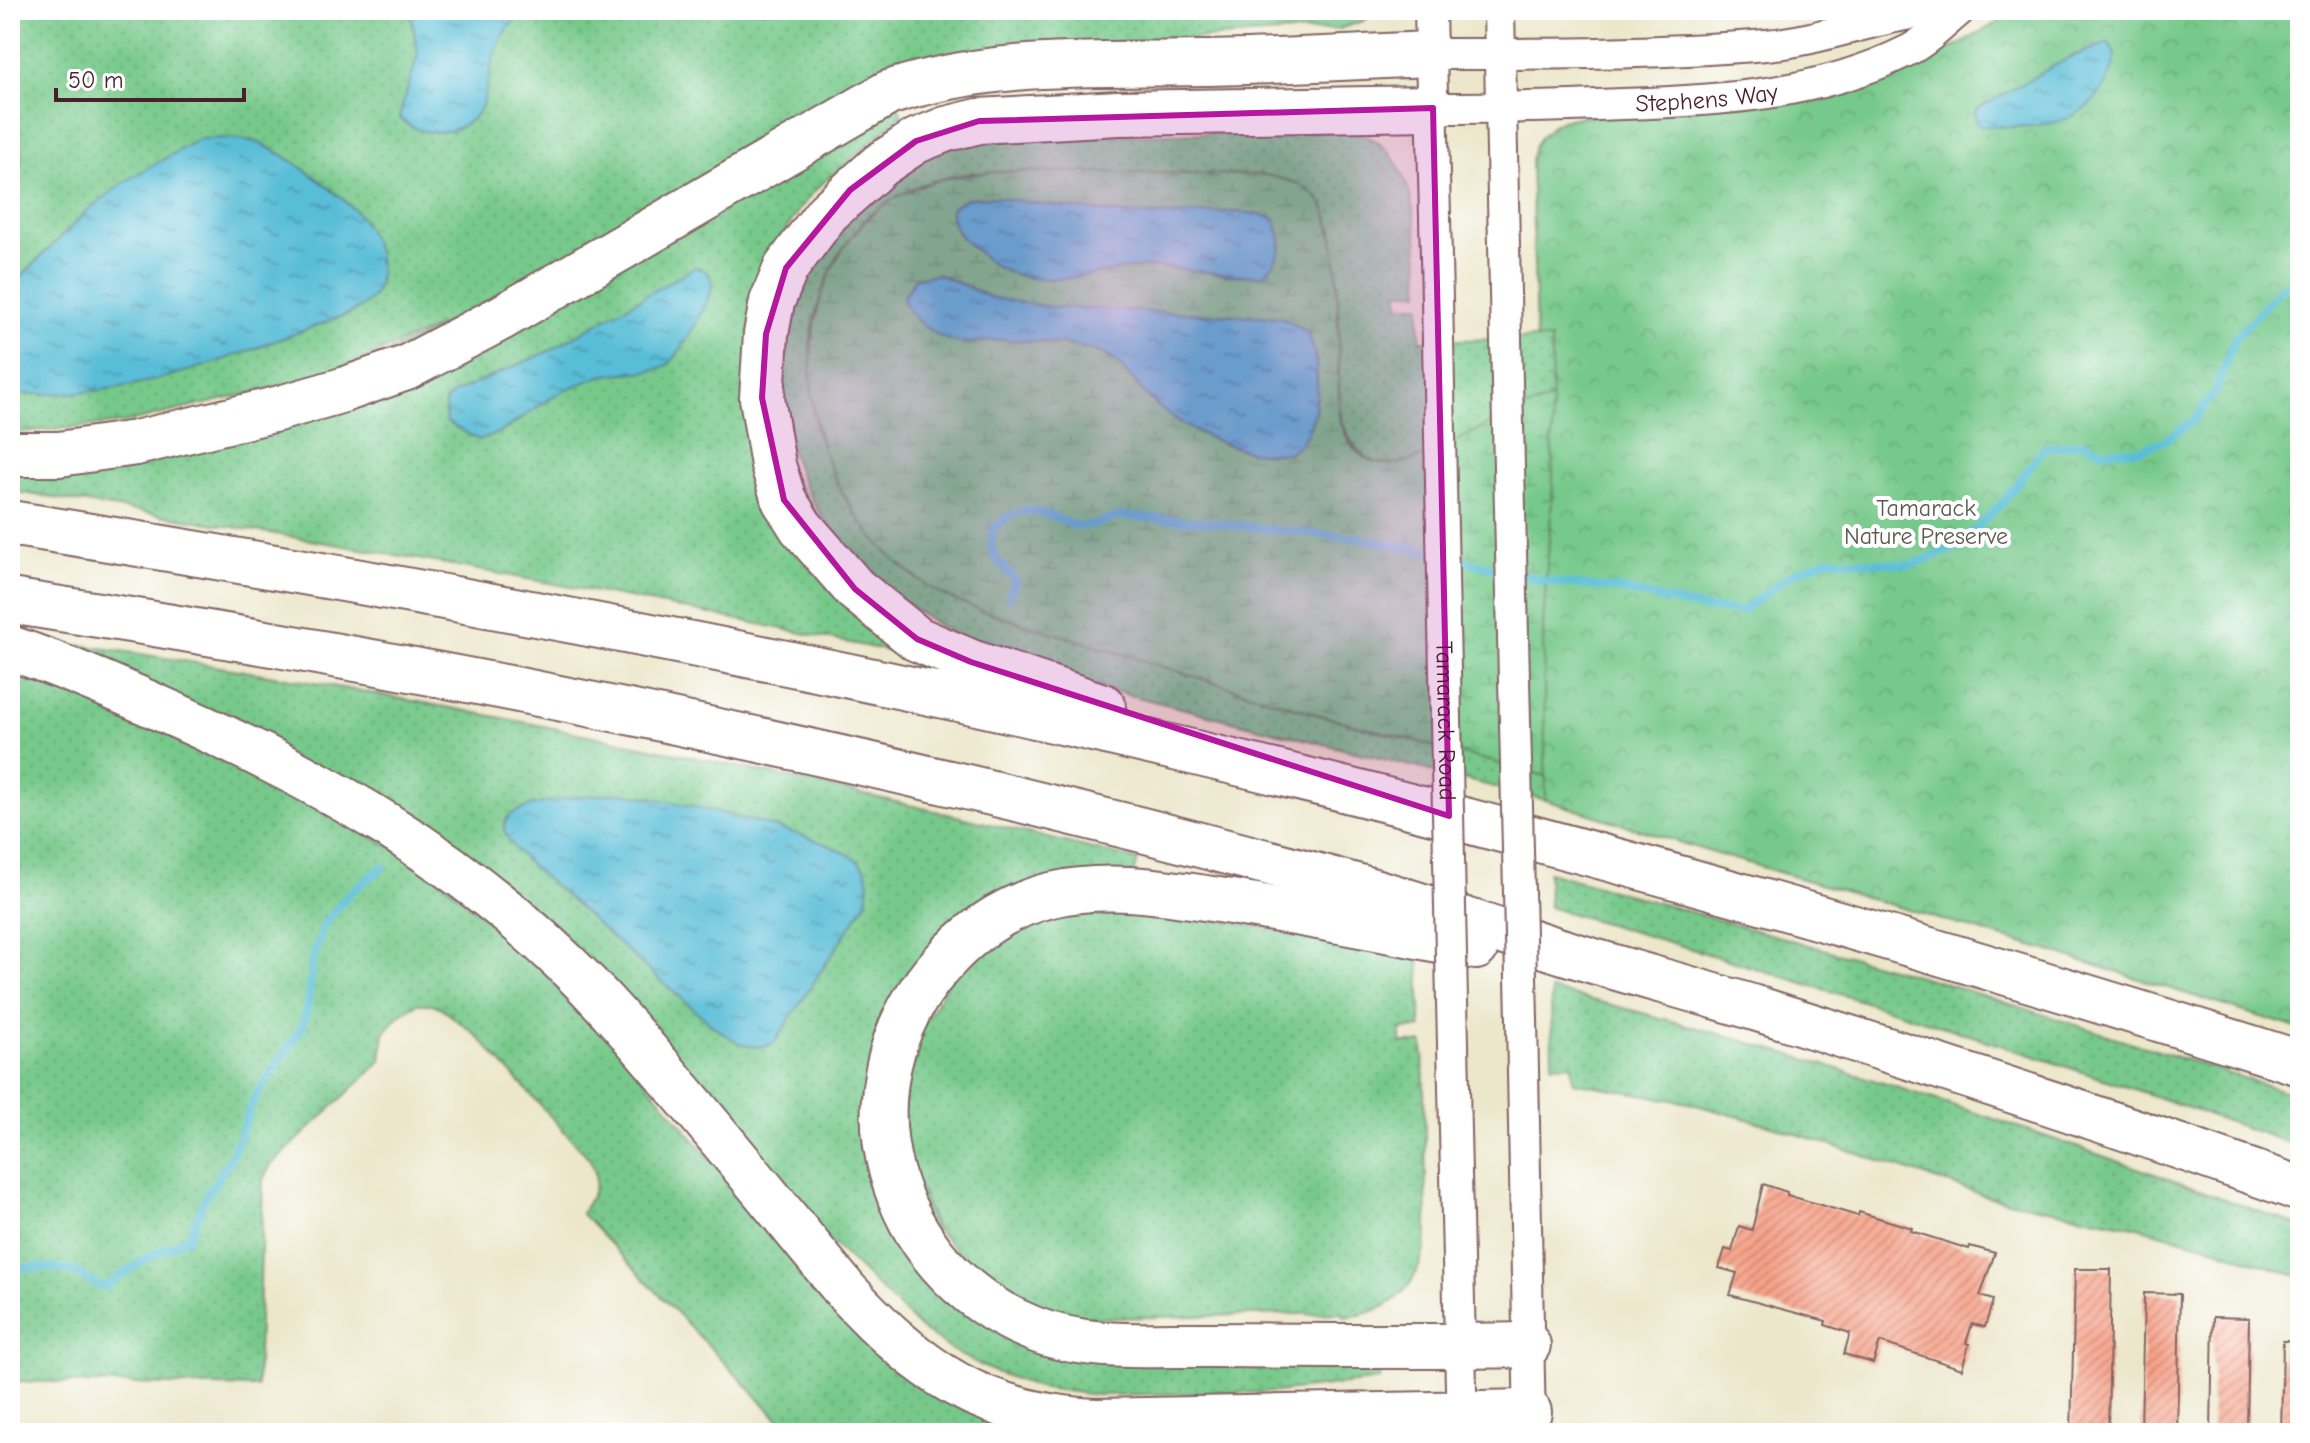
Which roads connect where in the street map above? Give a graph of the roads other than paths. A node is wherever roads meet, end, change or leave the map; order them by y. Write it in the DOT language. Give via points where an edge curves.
graph roads {
  1 [pos="1430,10"];
  2 [pos="1499,10"];
  3 [pos="1939,10"];
  4 [pos="1960,10"];
  5 [pos="1431,54"];
  6 [pos="1500,54"];
  7 [pos="1433,108"];
  8 [pos="1501,108"];
  9 [pos="10,454"];
  10 [pos="10,523"];
  11 [pos="10,601"];
  12 [pos="10,648"];
  13 [pos="1394,802"];
  14 [pos="1664,981"];
  15 [pos="2300,1063"];
  16 [pos="2300,1189"];
  17 [pos="1528,1345"];
  18 [pos="1459,1346"];
  19 [pos="1530,1423"];
  20 [pos="1462,1424"];
  1 -- 5 [label="street, Tamarack Road"];
  2 -- 6 [label="street"];
  3 -- 6 [label="street, Stephens Way" via="1907,12 1833,34 1766,45"];
  4 -- 8 [label="street, Stephens Way" via="1911,50 1848,76 1781,92 1717,100"];
  5 -- 6 [label="street, Stephens Way"];
  5 -- 7 [label="street, Tamarack Road"];
  5 -- 9 [label="highway" via="1033,66 931,79 888,93 406,368 277,409 136,443 59,454"];
  6 -- 8 [label="street"];
  7 -- 8 [label="street, Stephens Way"];
  7 -- 13 [label="highway" via="1091,114 979,121 946,129 880,165 804,240 772,302 762,367 766,430 784,500 855,589 917,639 971,662"];
  7 -- 18 [label="street, Tamarack Road, bridge"];
  8 -- 17 [label="street, bridge"];
  10 -- 13 [label="highway" via="693,643 1033,715"];
  11 -- 14 [label="highway" via="470,678 894,769 1351,884"];
  12 -- 20 [label="highway" via="90,676 256,751 361,807 449,865 554,953 620,1020 881,1328 960,1387 1035,1415 1096,1421"];
  13 -- 15 [label="highway" via="1852,925"];
  14 -- 16 [label="highway" via="2057,1105"];
  14 -- 18 [label="highway" via="1300,913 1118,888 1051,895 1007,911 963,941 919,991 896,1038 886,1078 882,1117 890,1171 928,1248 986,1305 1031,1328 1088,1342"];
  17 -- 18 [label="highway"];
  17 -- 19 [label="street"];
  18 -- 20 [label="street, Tamarack Road"];
  19 -- 20 [label="highway"];
}
